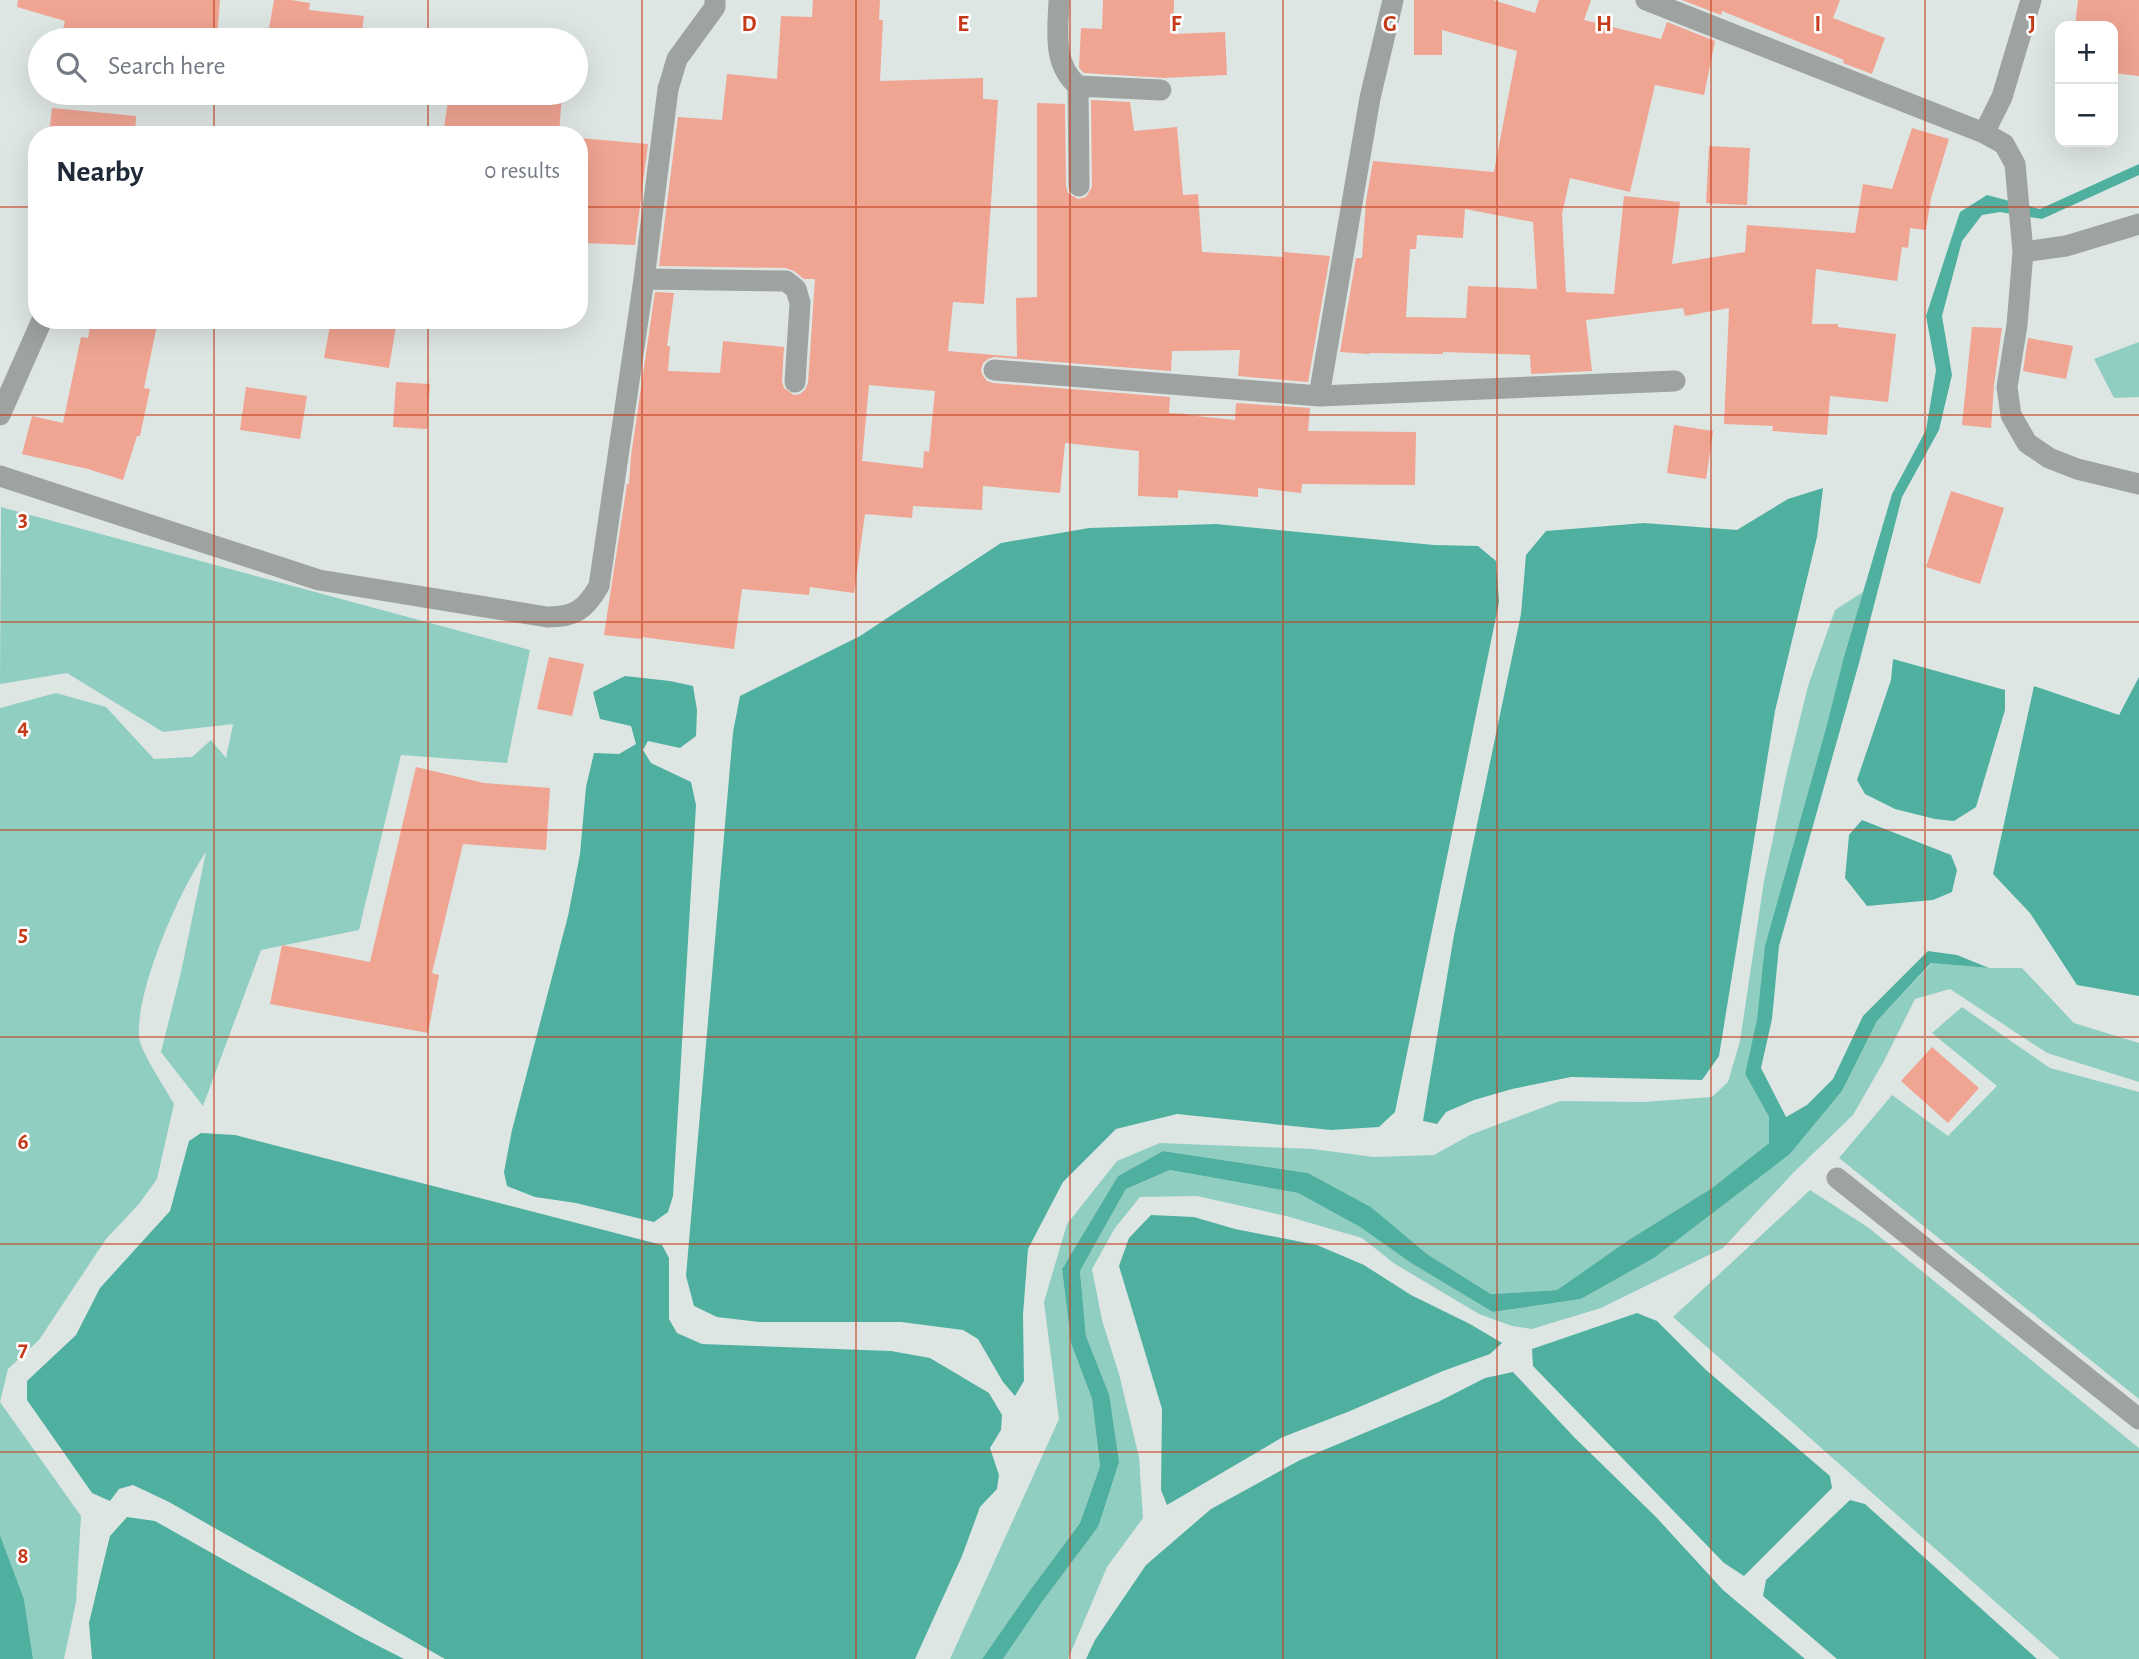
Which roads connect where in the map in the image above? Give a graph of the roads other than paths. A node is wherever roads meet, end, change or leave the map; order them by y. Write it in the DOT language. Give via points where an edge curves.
graph roads {
  1 [pos="715,0"];
  2 [pos="1059,0"];
  3 [pos="1393,0"];
  4 [pos="1646,0"];
  5 [pos="2031,0"];
  6 [pos="1078,86"];
  7 [pos="1161,90"];
  8 [pos="1984,133"];
  9 [pos="1079,186"];
  10 [pos="2139,224"];
  11 [pos="2023,252"];
  12 [pos="644,279"];
  13 [pos="38,329"];
  14 [pos="993,370"];
  15 [pos="1675,381"];
  16 [pos="795,382"];
  17 [pos="1319,396"];
  18 [pos="0,415"];
  19 [pos="0,476"];
  20 [pos="2139,484"];
  21 [pos="1837,1178"];
  22 [pos="2139,1419"];
  1 -- 12 [label="street" via="715,7 677,59 668,89"];
  2 -- 6 [label="street" via="1059,57"];
  3 -- 17 [label="street" via="1370,98"];
  4 -- 8 [label="street"];
  5 -- 8 [label="street" via="2002,97"];
  6 -- 7 [label="street"];
  6 -- 9 [label="street"];
  8 -- 11 [label="street" via="2004,144 2015,164"];
  10 -- 11 [label="street" via="2066,246"];
  11 -- 20 [label="street" via="2007,387 2011,415 2026,443 2049,458"];
  12 -- 16 [label="street" via="786,281 796,289 800,303"];
  12 -- 19 [label="street" via="599,586 590,602 563,617 319,580"];
  13 -- 18 [label="street"];
  14 -- 17 [label="street"];
  15 -- 17 [label="street"];
  21 -- 22 [label="street"];
}
